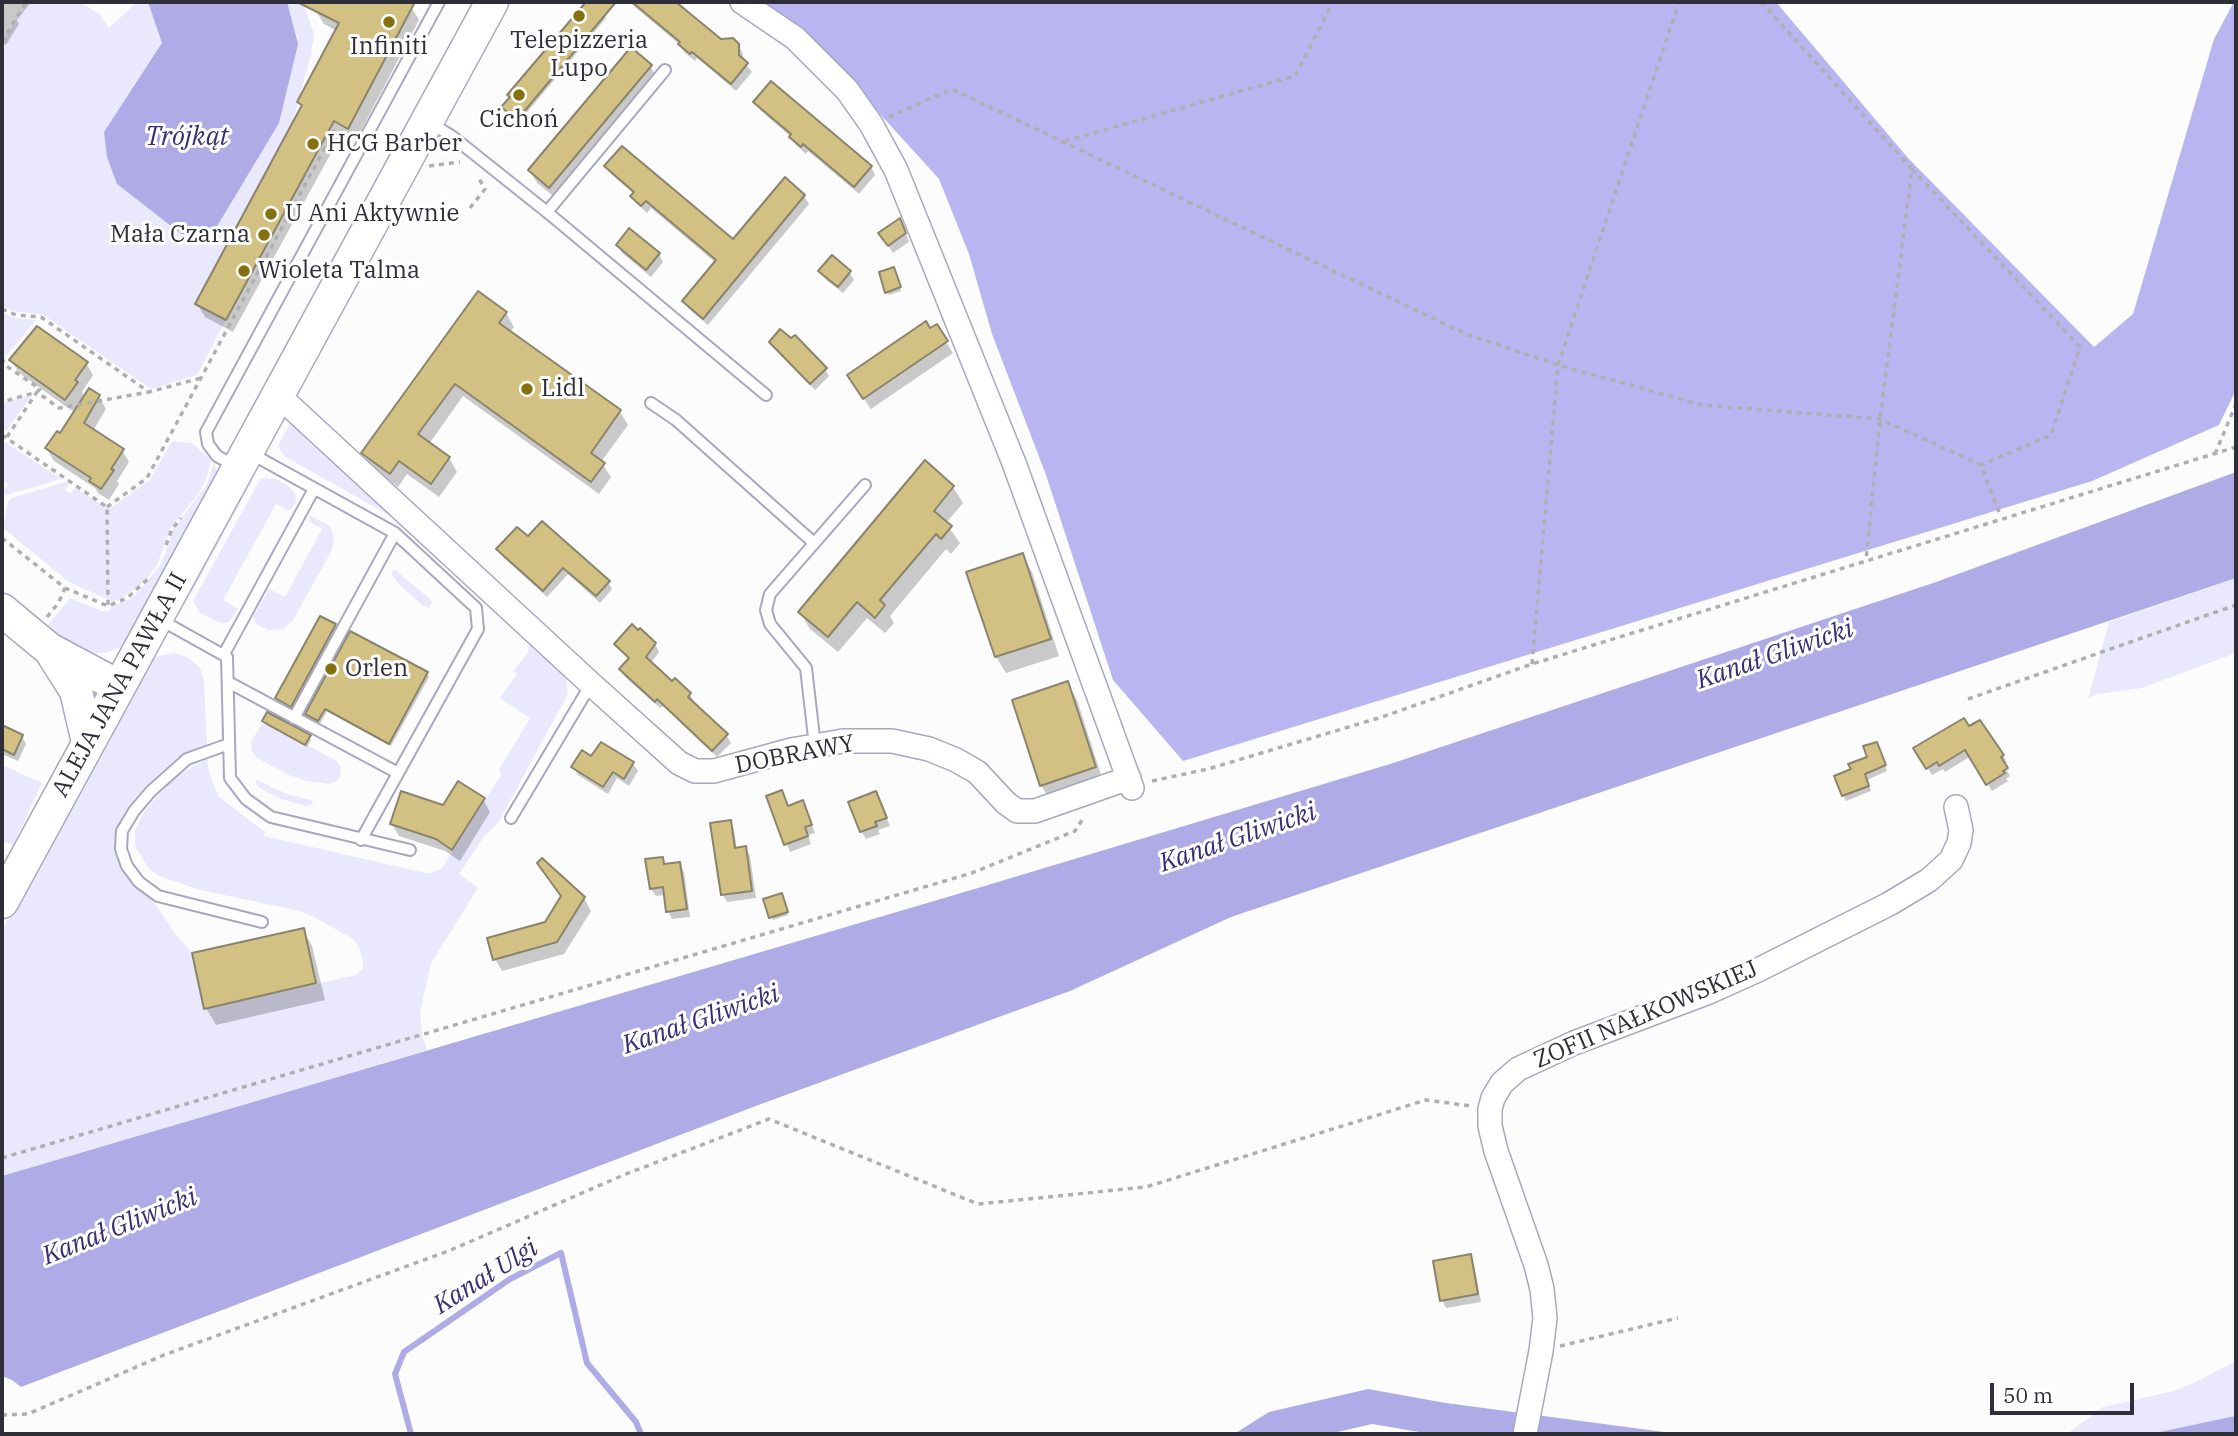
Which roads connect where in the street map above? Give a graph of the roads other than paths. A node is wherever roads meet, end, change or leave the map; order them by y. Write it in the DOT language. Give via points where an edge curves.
graph roads {
  1 [pos="438,2"];
  2 [pos="492,2"];
  3 [pos="742,2"];
  4 [pos="665,70"];
  5 [pos="427,120"];
  6 [pos="547,212"];
  7 [pos="278,395"];
  8 [pos="766,395"];
  9 [pos="651,403"];
  10 [pos="243,460"];
  11 [pos="865,485"];
  12 [pos="314,489"];
  13 [pos="395,533"];
  14 [pos="814,543"];
  15 [pos="2,610"];
  16 [pos="157,617"];
  17 [pos="49,649"];
  18 [pos="224,654"];
  19 [pos="228,682"];
  20 [pos="591,684"];
  21 [pos="118,686"];
  22 [pos="294,718"];
  23 [pos="88,742"];
  24 [pos="229,744"];
  25 [pos="815,746"];
  26 [pos="398,773"];
  27 [pos="1956,807"];
  28 [pos="511,818"];
  29 [pos="361,840"];
  30 [pos="410,850"];
  31 [pos="2,902"];
  32 [pos="262,922"];
  33 [pos="1525,1434"];
  1 -- 10 [label="lane" via="206,432 217,456"];
  2 -- 5 [label="main road, ALEJA JANA PAWŁA II"];
  3 -- 25 [label="street, DOBRAWY" via="795,38 848,90 896,170 1014,463 1130,783 1035,811 1017,811 977,772 929,749 892,741"];
  4 -- 6 [label="lane"];
  5 -- 6 [label="lane"];
  5 -- 7 [label="main road, ALEJA JANA PAWŁA II"];
  6 -- 8 [label="lane"];
  7 -- 10 [label="main road, ALEJA JANA PAWŁA II"];
  7 -- 20 [label="street"];
  9 -- 14 [label="lane"];
  10 -- 12 [label="lane"];
  10 -- 16 [label="main road, ALEJA JANA PAWŁA II"];
  11 -- 14 [label="lane"];
  12 -- 13 [label="lane"];
  12 -- 18 [label="lane"];
  13 -- 22 [label="lane"];
  13 -- 26 [label="lane" via="476,608 478,629"];
  14 -- 25 [label="lane" via="770,594 766,610 770,624 806,668"];
  15 -- 17 [label="main road"];
  16 -- 18 [label="lane"];
  16 -- 21 [label="main road, ALEJA JANA PAWŁA II"];
  17 -- 21 [label="main road"];
  17 -- 23 [label="main road" via="76,691"];
  18 -- 19 [label="lane"];
  19 -- 22 [label="lane"];
  19 -- 24 [label="lane"];
  20 -- 25 [label="street, DOBRAWY" via="679,763 695,771 715,771"];
  20 -- 28 [label="lane"];
  21 -- 23 [label="main road, ALEJA JANA PAWŁA II"];
  22 -- 26 [label="lane"];
  23 -- 31 [label="main road, ALEJA JANA PAWŁA II"];
  24 -- 29 [label="lane" via="230,778 246,799 271,817"];
  24 -- 32 [label="lane" via="187,759 151,791 122,831 121,849 139,882 158,896"];
  26 -- 29 [label="lane"];
  27 -- 33 [label="street, ZOFII NAŁKOWSKIEJ" via="1961,830 1951,860 1889,904 1709,992 1574,1043 1518,1069 1502,1083 1493,1097 1490,1126 1536,1265 1545,1318"];
  29 -- 30 [label="lane"];
}
